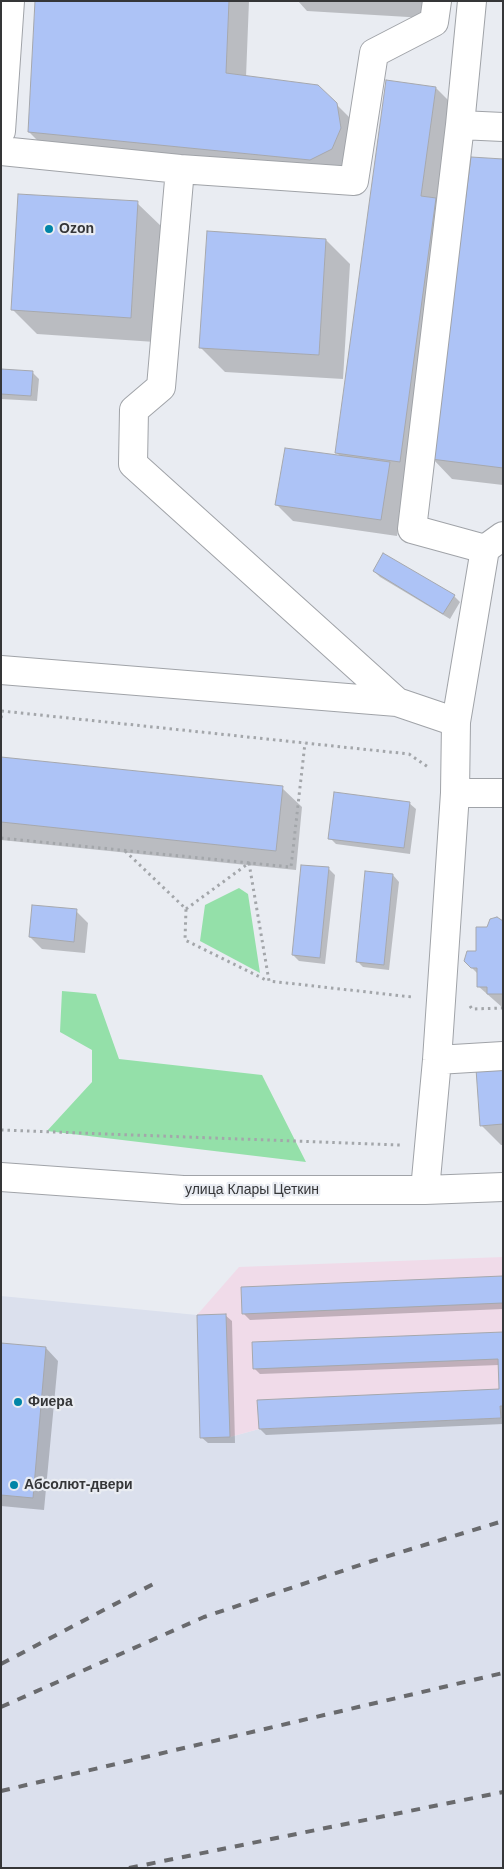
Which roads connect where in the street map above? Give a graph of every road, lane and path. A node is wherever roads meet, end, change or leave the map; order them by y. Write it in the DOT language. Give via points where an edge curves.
graph roads {
  1 [pos="10,1"];
  2 [pos="437,1"];
  3 [pos="472,1"];
  4 [pos="460,125"];
  5 [pos="503,127"];
  6 [pos="1,131"];
  7 [pos="1,151"];
  8 [pos="180,169"];
  9 [pos="494,543"];
  10 [pos="1,670"];
  11 [pos="397,702"];
  12 [pos="1,718"];
  13 [pos="456,722"];
  14 [pos="305,743"];
  15 [pos="431,769"];
  16 [pos="455,793"];
  17 [pos="503,793"];
  18 [pos="1,838"];
  19 [pos="124,850"];
  20 [pos="248,863"];
  21 [pos="186,910"];
  22 [pos="269,981"];
  23 [pos="415,997"];
  24 [pos="503,1056"];
  25 [pos="436,1060"];
  26 [pos="1,1130"];
  27 [pos="401,1135"];
  28 [pos="1,1177"];
  29 [pos="503,1186"];
  30 [pos="425,1190"];
  1 -- 6 [label="street"];
  2 -- 8 [label="street" via="434,22 374,53 354,181"];
  3 -- 4 [label="street"];
  4 -- 5 [label="street"];
  4 -- 9 [label="street" via="412,529"];
  7 -- 8 [label="street"];
  8 -- 11 [label="street" via="161,387 134,410 133,464"];
  9 -- 13 [label="street"];
  10 -- 11 [label="street"];
  11 -- 13 [label="street"];
  12 -- 14 [label="path" via="2,711"];
  13 -- 16 [label="street"];
  14 -- 15 [label="path" via="409,754"];
  14 -- 20 [label="path" via="291,868"];
  16 -- 17 [label="street"];
  16 -- 25 [label="street"];
  18 -- 19 [label="path"];
  19 -- 20 [label="path"];
  19 -- 21 [label="path"];
  20 -- 21 [label="path"];
  20 -- 22 [label="path"];
  21 -- 22 [label="path" via="185,940"];
  22 -- 23 [label="path"];
  24 -- 25 [label="street"];
  25 -- 30 [label="street"];
  26 -- 27 [label="path" via="400,1145"];
  28 -- 30 [label="street, улица Клары Цеткин" via="183,1190"];
  29 -- 30 [label="street, улица Клары Цеткин"];
}
